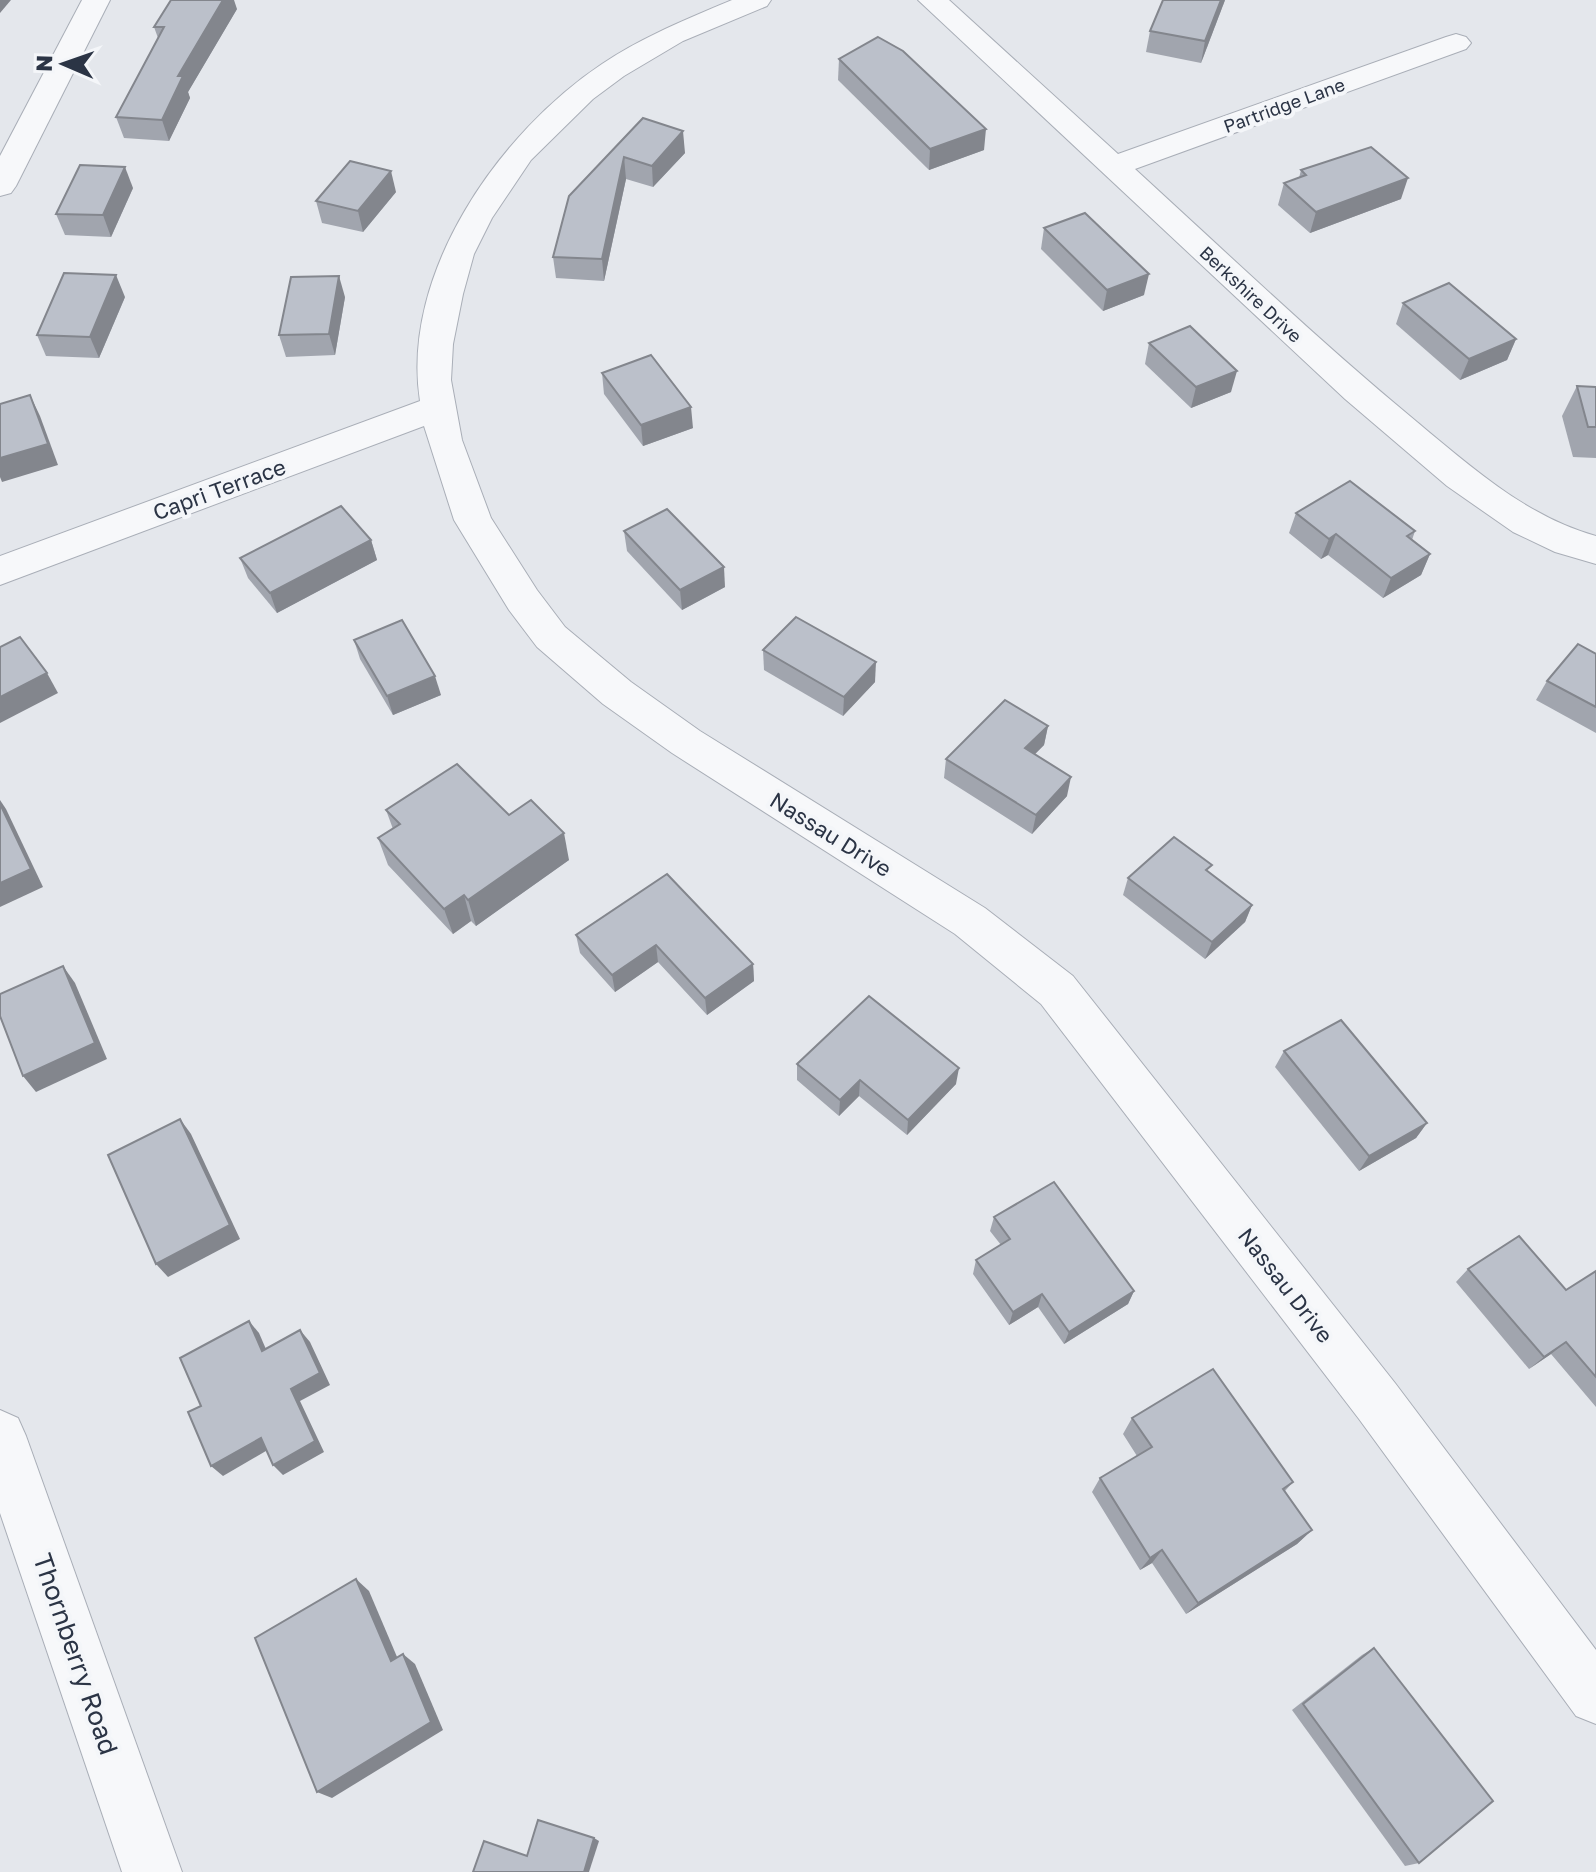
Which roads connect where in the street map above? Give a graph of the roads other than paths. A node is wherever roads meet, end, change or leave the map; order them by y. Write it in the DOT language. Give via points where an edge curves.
graph roads {
  1 [pos="96,0"];
  2 [pos="757,0"];
  3 [pos="932,0"];
  4 [pos="1456,43"];
  5 [pos="1112,167"];
  6 [pos="0,186"];
  7 [pos="437,408"];
  8 [pos="1596,550"];
  9 [pos="0,571"];
  10 [pos="0,1436"];
  11 [pos="1596,1696"];
  12 [pos="152,1872"];
  1 -- 6 [label="street"];
  2 -- 7 [label="street, Nassau Drive" via="673,35 613,70 544,127 512,163 476,218 454,267 436,344"];
  3 -- 5 [label="street, Berkshire Drive"];
  4 -- 5 [label="street, Partridge Lane"];
  5 -- 8 [label="street, Berkshire Drive" via="1357,391 1460,477 1526,523"];
  7 -- 9 [label="street, Capri Terrace"];
  7 -- 11 [label="street, Nassau Drive" via="473,520 551,637 686,742 970,921 1057,990 1377,1401"];
  10 -- 12 [label="street, Thornberry Road"];
}
